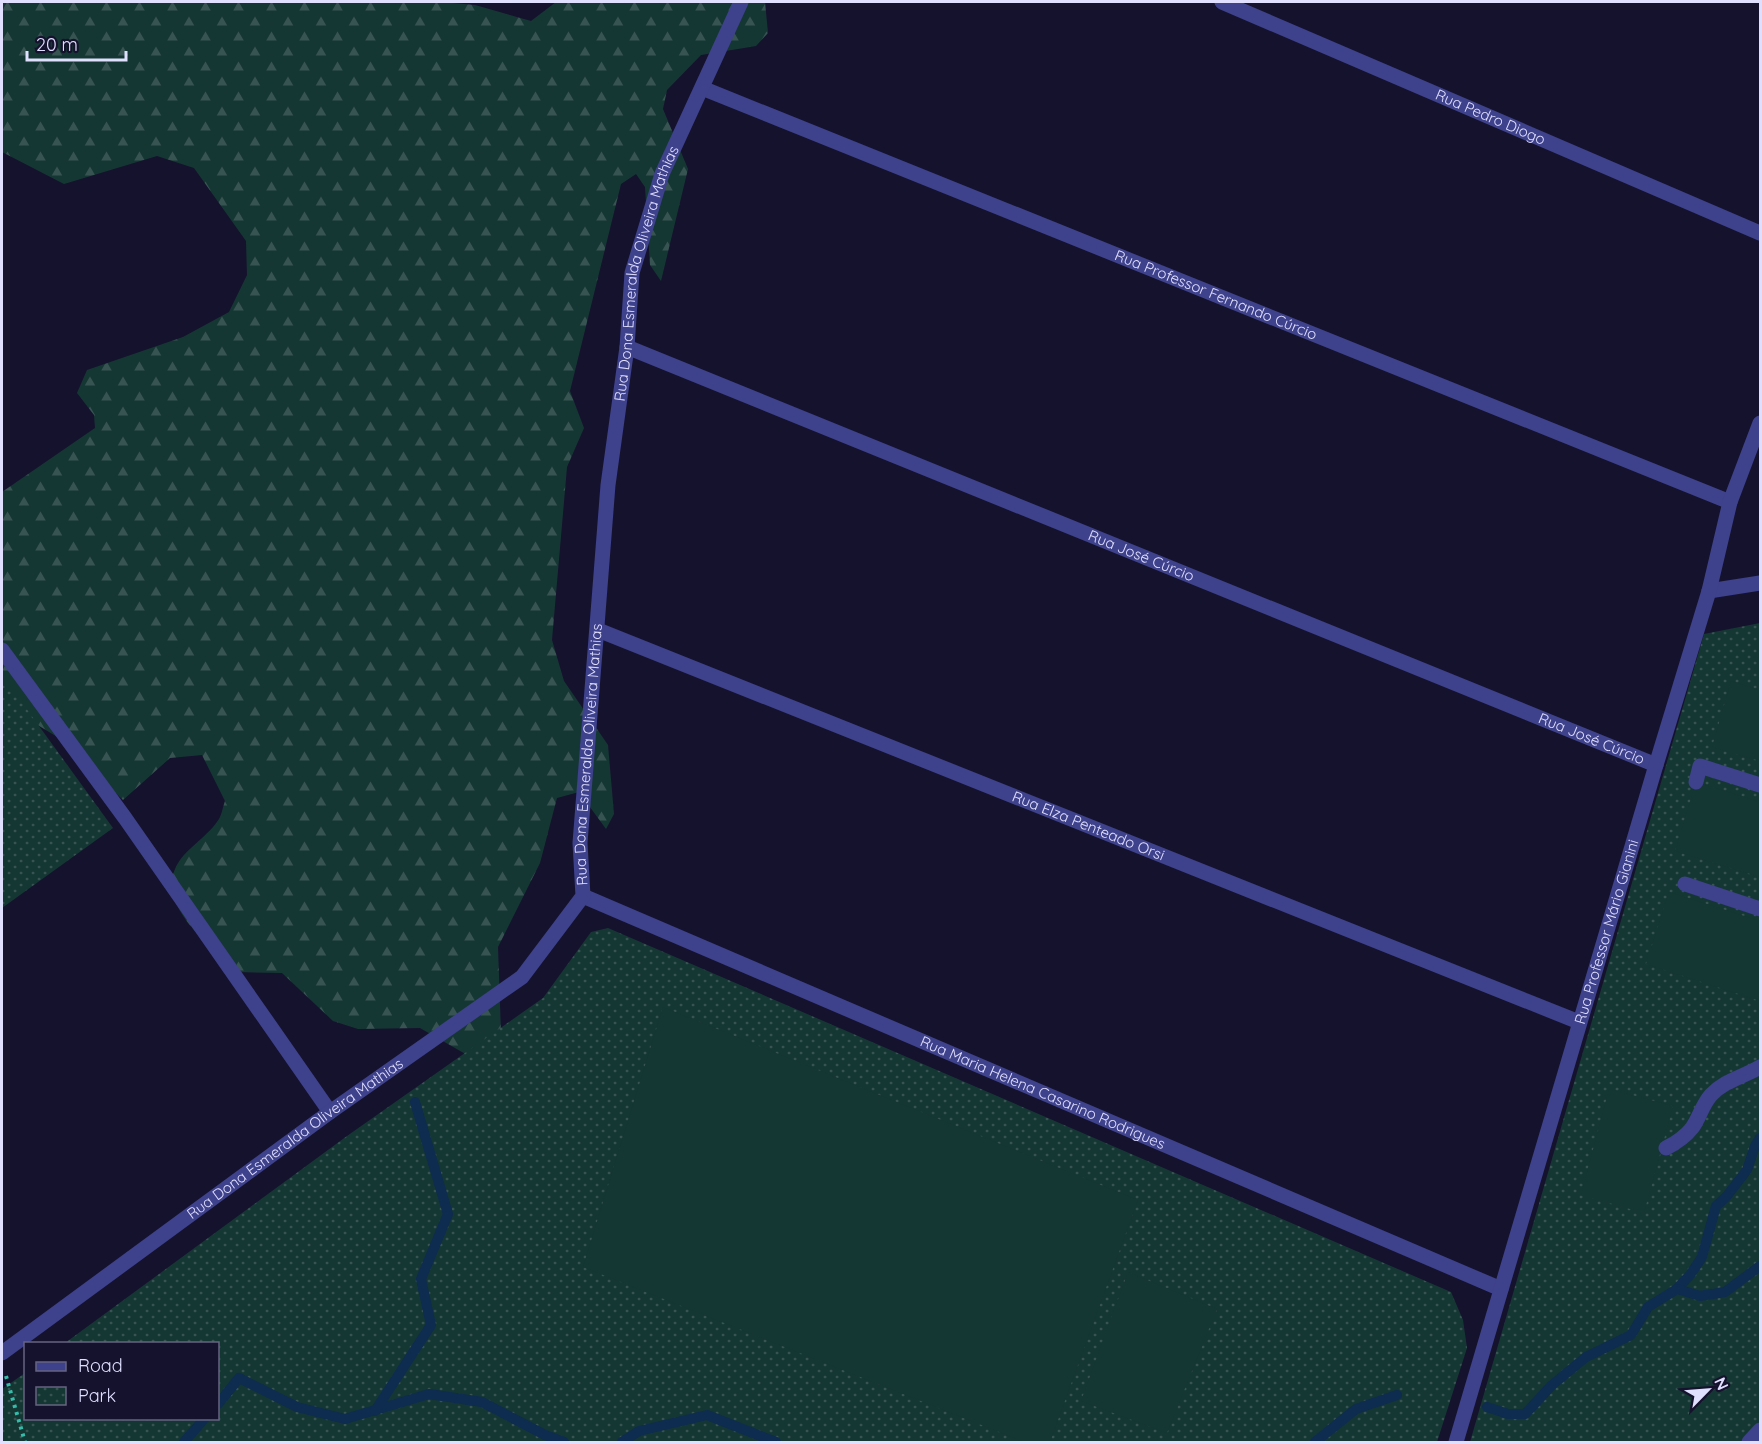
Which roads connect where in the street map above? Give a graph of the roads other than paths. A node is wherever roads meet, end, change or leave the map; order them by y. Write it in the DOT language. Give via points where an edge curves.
graph roads {
  1 [pos="741,2"];
  2 [pos="1222,2"];
  3 [pos="702,88"];
  4 [pos="1761,232"];
  5 [pos="627,347"];
  6 [pos="1761,423"];
  7 [pos="1730,502"];
  8 [pos="1761,583"];
  9 [pos="1710,591"];
  10 [pos="598,630"];
  11 [pos="2,651"];
  12 [pos="1656,765"];
  13 [pos="1696,782"];
  14 [pos="1761,785"];
  15 [pos="1684,884"];
  16 [pos="583,896"];
  17 [pos="1761,909"];
  18 [pos="1579,1022"];
  19 [pos="1761,1067"];
  20 [pos="330,1112"];
  21 [pos="1666,1148"];
  22 [pos="1501,1289"];
  23 [pos="2,1353"];
  24 [pos="1761,1430"];
  25 [pos="1456,1443"];
  26 [pos="1749,1443"];
  1 -- 3 [label="street, Rua Dona Esmeralda Oliveira Mathias"];
  2 -- 4 [label="street, Rua Pedro Diogo"];
  3 -- 5 [label="street, Rua Dona Esmeralda Oliveira Mathias" via="662,174 632,273"];
  3 -- 7 [label="street, Rua Professor Fernando Cúrcio"];
  5 -- 10 [label="street, Rua Dona Esmeralda Oliveira Mathias" via="608,485"];
  5 -- 12 [label="street, Rua José Cúrcio"];
  6 -- 7 [label="street, Rua Professor Mário Gianini"];
  7 -- 9 [label="street, Rua Professor Mário Gianini"];
  8 -- 9 [label="street"];
  9 -- 12 [label="street, Rua Professor Mário Gianini"];
  10 -- 16 [label="street, Rua Dona Esmeralda Oliveira Mathias" via="580,843"];
  10 -- 18 [label="street, Rua Elza Penteado Orsi"];
  11 -- 20 [label="street" via="125,818"];
  12 -- 18 [label="street, Rua Professor Mário Gianini"];
  13 -- 14 [label="street" via="1700,766"];
  15 -- 17 [label="street"];
  16 -- 20 [label="street, Rua Dona Esmeralda Oliveira Mathias" via="522,977"];
  16 -- 22 [label="street, Rua Maria Helena Casarino Rodrigues"];
  18 -- 22 [label="street, Rua Professor Mário Gianini"];
  19 -- 21 [label="street" via="1721,1085 1709,1097 1693,1127"];
  20 -- 23 [label="street, Rua Dona Esmeralda Oliveira Mathias"];
  22 -- 25 [label="street, Rua Professor Mário Gianini"];
  24 -- 26 [label="street"];
}
